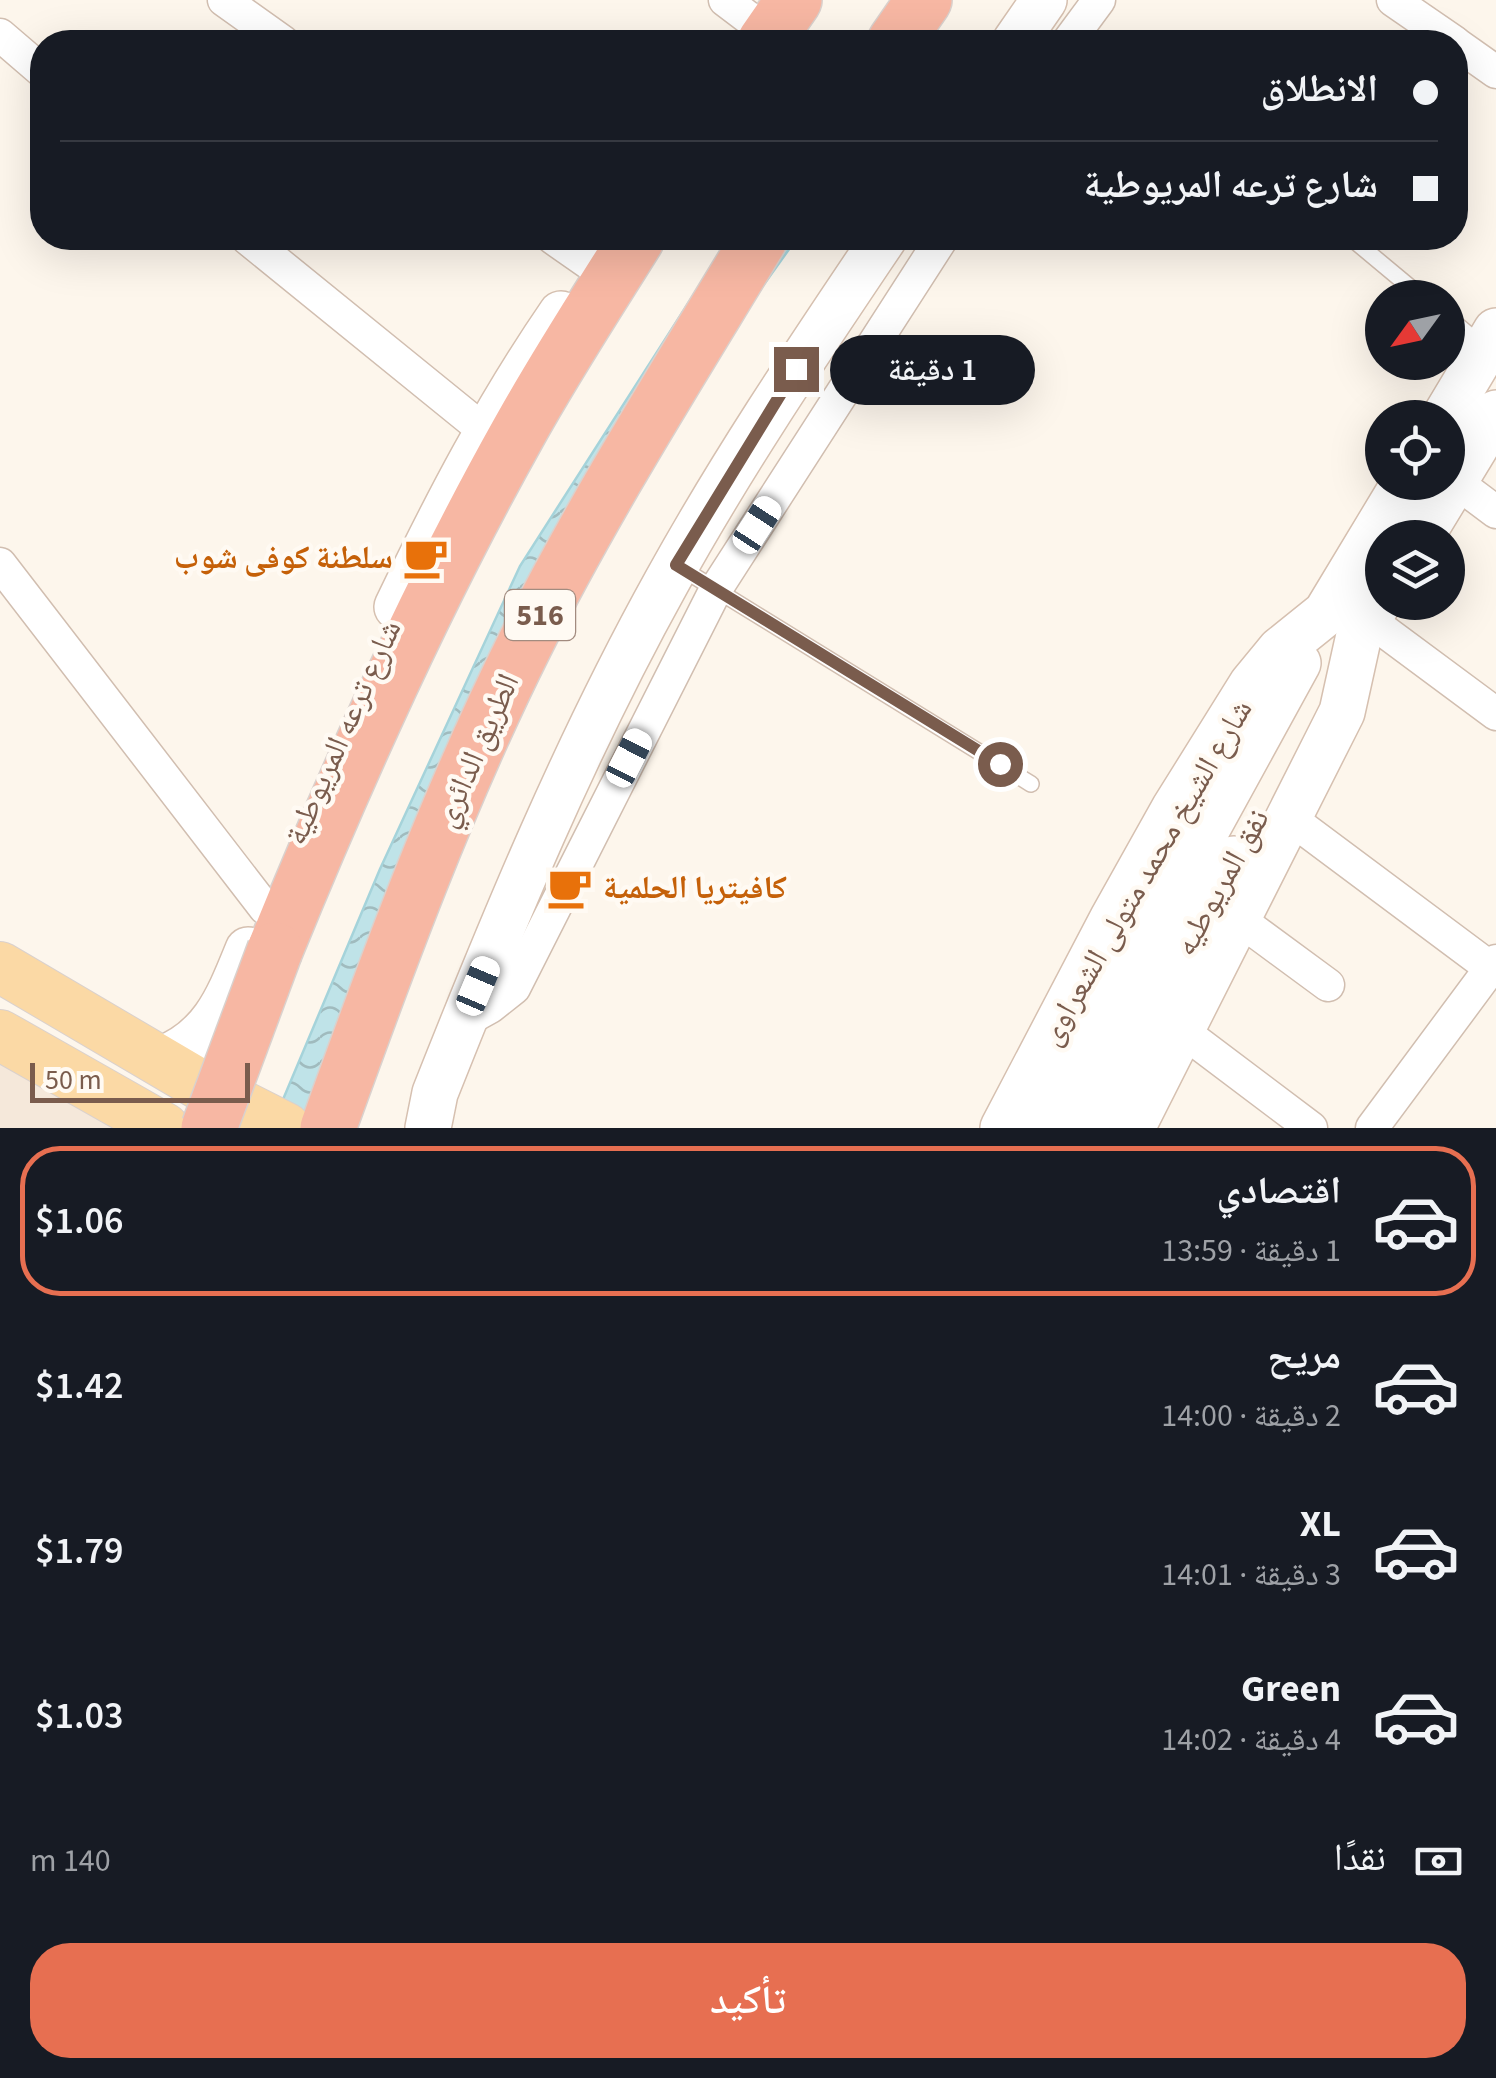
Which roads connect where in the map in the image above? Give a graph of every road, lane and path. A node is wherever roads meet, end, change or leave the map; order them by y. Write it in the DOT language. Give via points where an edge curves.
graph roads {
  1 [pos="224,0"];
  2 [pos="924,0"];
  3 [pos="1044,0"];
  4 [pos="1100,0"];
  5 [pos="1392,0"];
  6 [pos="266,30"];
  7 [pos="903,30"];
  8 [pos="1024,30"];
  9 [pos="1077,30"];
  10 [pos="1435,30"];
  11 [pos="0,35"];
  12 [pos="1468,53"];
  13 [pos="30,61"];
  14 [pos="1496,72"];
  15 [pos="262,250"];
  16 [pos="612,250"];
  17 [pos="612,250"];
  18 [pos="753,250"];
  19 [pos="876,250"];
  20 [pos="934,250"];
  21 [pos="1366,250"];
  22 [pos="1402,280"];
  23 [pos="1465,326"];
  24 [pos="1491,340"];
  25 [pos="1455,400"];
  26 [pos="1496,413"];
  27 [pos="486,432"];
  28 [pos="1465,466"];
  29 [pos="1465,489"];
  30 [pos="1399,500"];
  31 [pos="1496,512"];
  32 [pos="0,564"];
  33 [pos="676,565"];
  34 [pos="716,588"];
  35 [pos="1359,616"];
  36 [pos="1496,714"];
  37 [pos="1031,784"];
  38 [pos="1288,816"];
  39 [pos="265,908"];
  40 [pos="1236,918"];
  41 [pos="0,967"];
  42 [pos="1494,967"];
  43 [pos="1328,984"];
  44 [pos="463,1022"];
  45 [pos="1181,1030"];
  46 [pos="0,1035"];
  47 [pos="189,1091"];
  48 [pos="138,1120"];
  49 [pos="286,1128"];
  50 [pos="328,1128"];
  51 [pos="428,1128"];
  52 [pos="1003,1128"];
  53 [pos="1043,1128"];
  54 [pos="1084,1128"];
  55 [pos="1132,1128"];
  56 [pos="1311,1128"];
  57 [pos="1372,1128"];
  1 -- 6 [label="street"];
  2 -- 7 [label="highway"];
  3 -- 8 [label="main road"];
  4 -- 9 [label="street"];
  5 -- 10 [label="street"];
  11 -- 13 [label="street"];
  12 -- 14 [label="street"];
  15 -- 27 [label="street"];
  16 -- 27 [label="main road, شارع ترعه المريوطية" via="518,376"];
  17 -- 47 [label="highway, bridge" via="413,634 274,950"];
  18 -- 50 [label="highway, الطريق الدائري / 516" via="621,467 525,645 440,828"];
  19 -- 33 [label="main road"];
  20 -- 34 [label="street"];
  21 -- 22 [label="lane"];
  23 -- 24 [label="lane"];
  24 -- 25 [label="main road"];
  26 -- 28 [label="main road"];
  27 -- 39 [label="main road, شارع ترعه المريوطية" via="385,631"];
  29 -- 31 [label="street"];
  30 -- 35 [label="main road, شارع الشيخ محمد متولى الشعراوى"];
  32 -- 39 [label="street"];
  33 -- 34 [label="lane"];
  33 -- 44 [label="main road" via="566,777"];
  34 -- 37 [label="lane"];
  34 -- 44 [label="street" via="514,988"];
  35 -- 36 [label="street"];
  35 -- 38 [label="main road, شارع الشيخ محمد متولى الشعراوى" via="1346,703"];
  35 -- 52 [label="main road, شارع الشيخ محمد متولى الشعراوى" via="1280,650 1242,699 1113,918"];
  35 -- 53 [label="main road, نفق المريوطيه"];
  35 -- 54 [label="main road, نفق المريوطيه"];
  38 -- 40 [label="main road, شارع الشيخ محمد متولى الشعراوى"];
  38 -- 42 [label="street"];
  39 -- 47 [label="main road, شارع ترعه المريوطية" via="226,1005 189,1046"];
  40 -- 43 [label="street"];
  40 -- 45 [label="main road, شارع الشيخ محمد متولى الشعراوى"];
  41 -- 47 [label="main road"];
  42 -- 57 [label="street"];
  44 -- 51 [label="main road"];
  45 -- 55 [label="main road, شارع الشيخ محمد متولى الشعراوى"];
  45 -- 56 [label="street"];
  46 -- 48 [label="main road"];
  47 -- 49 [label="main road"];
}
